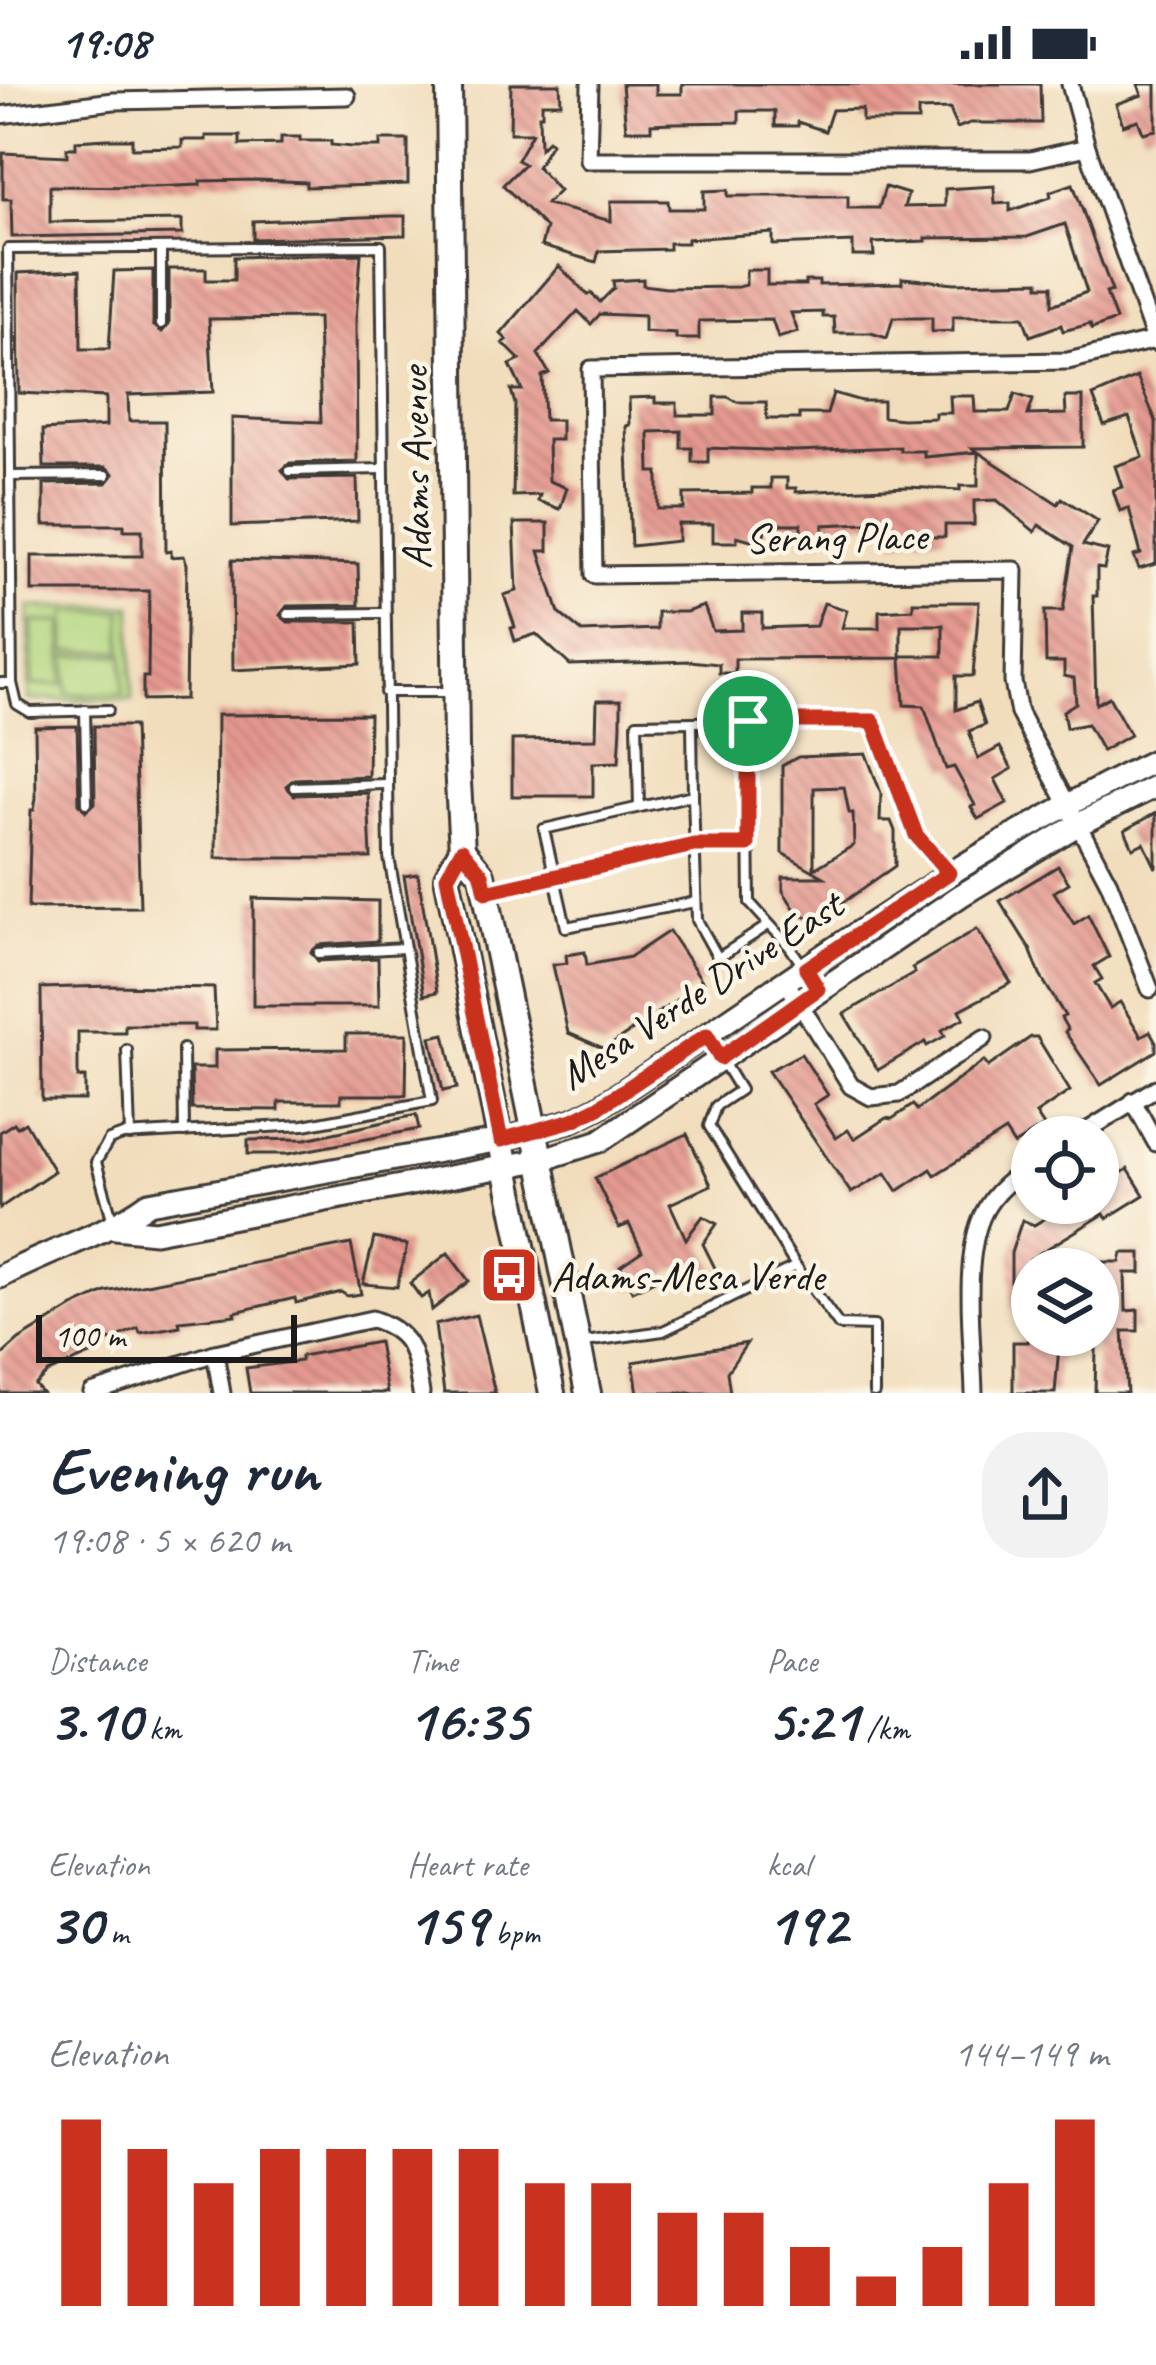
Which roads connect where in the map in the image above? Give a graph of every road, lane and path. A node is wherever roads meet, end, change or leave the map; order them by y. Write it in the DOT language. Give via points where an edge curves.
graph roads {
  1 [pos="449,84"];
  2 [pos="590,84"];
  3 [pos="1070,84"];
  4 [pos="347,96"];
  5 [pos="0,115"];
  6 [pos="1087,147"];
  7 [pos="161,248"];
  8 [pos="161,324"];
  9 [pos="1155,342"];
  10 [pos="382,470"];
  11 [pos="290,471"];
  12 [pos="106,475"];
  13 [pos="10,476"];
  14 [pos="288,614"];
  15 [pos="384,614"];
  16 [pos="0,683"];
  17 [pos="12,683"];
  18 [pos="385,692"];
  19 [pos="455,692"];
  20 [pos="85,710"];
  21 [pos="108,710"];
  22 [pos="748,721"];
  23 [pos="692,722"];
  24 [pos="1156,760"];
  25 [pos="385,784"];
  26 [pos="1156,786"];
  27 [pos="294,787"];
  28 [pos="693,795"];
  29 [pos="1067,802"];
  30 [pos="87,803"];
  31 [pos="640,807"];
  32 [pos="1079,824"];
  33 [pos="694,845"];
  34 [pos="748,845"];
  35 [pos="462,850"];
  36 [pos="949,873"];
  37 [pos="554,877"];
  38 [pos="486,892"];
  39 [pos="695,902"];
  40 [pos="767,926"];
  41 [pos="404,948"];
  42 [pos="319,952"];
  43 [pos="806,969"];
  44 [pos="786,982"];
  45 [pos="818,989"];
  46 [pos="1150,989"];
  47 [pos="799,1003"];
  48 [pos="707,1035"];
  49 [pos="984,1038"];
  50 [pos="183,1049"];
  51 [pos="128,1050"];
  52 [pos="720,1058"];
  53 [pos="1156,1088"];
  54 [pos="1133,1101"];
  55 [pos="1110,1116"];
  56 [pos="184,1132"];
  57 [pos="535,1132"];
  58 [pos="130,1135"];
  59 [pos="501,1140"];
  60 [pos="1156,1143"];
  61 [pos="540,1160"];
  62 [pos="508,1166"];
  63 [pos="1011,1181"];
  64 [pos="115,1228"];
  65 [pos="796,1266"];
  66 [pos="0,1276"];
  67 [pos="578,1343"];
  68 [pos="214,1353"];
  69 [pos="92,1393"];
  70 [pos="223,1393"];
  71 [pos="421,1393"];
  72 [pos="552,1393"];
  73 [pos="588,1393"];
  74 [pos="874,1393"];
  75 [pos="974,1393"];
  1 -- 19 [label="main road, Adams Avenue"];
  2 -- 6 [label="street" via="588,160 1030,160"];
  3 -- 6 [label="street"];
  4 -- 5 [label="street" via="114,101"];
  6 -- 9 [label="street"];
  7 -- 8 [label="lane"];
  7 -- 10 [label="lane" via="380,246"];
  7 -- 13 [label="lane" via="8,249"];
  9 -- 29 [label="street, Serang Place" via="1068,361 591,369 594,575 1015,570 1014,693"];
  10 -- 11 [label="lane"];
  10 -- 15 [label="lane"];
  12 -- 13 [label="lane"];
  13 -- 17 [label="lane"];
  14 -- 15 [label="lane"];
  15 -- 18 [label="lane"];
  16 -- 17 [label="lane"];
  17 -- 20 [label="lane" via="23,710"];
  18 -- 19 [label="lane"];
  18 -- 25 [label="lane"];
  19 -- 35 [label="main road, Adams Avenue"];
  20 -- 21 [label="lane"];
  20 -- 30 [label="lane"];
  22 -- 23 [label="lane"];
  22 -- 34 [label="lane"];
  22 -- 36 [label="lane" via="873,721 916,835"];
  23 -- 28 [label="lane"];
  23 -- 31 [label="lane" via="637,723"];
  24 -- 29 [label="street, Mesa Verde Drive East"];
  25 -- 27 [label="lane"];
  25 -- 41 [label="lane"];
  26 -- 32 [label="street, Mesa Verde Drive East"];
  28 -- 31 [label="lane"];
  28 -- 33 [label="lane"];
  29 -- 32 [label="street, Serang Place"];
  29 -- 36 [label="street, Mesa Verde Drive East"];
  31 -- 37 [label="lane" via="544,829"];
  32 -- 45 [label="street, Mesa Verde Drive East"];
  32 -- 46 [label="street, Serang Place"];
  33 -- 34 [label="lane"];
  33 -- 37 [label="lane"];
  33 -- 39 [label="lane"];
  34 -- 40 [label="lane" via="750,903"];
  35 -- 38 [label="main road, Adams Avenue"];
  35 -- 59 [label="main road, Adams Avenue" via="447,877"];
  36 -- 43 [label="street, Mesa Verde Drive East"];
  37 -- 38 [label="lane"];
  37 -- 39 [label="lane" via="566,927"];
  38 -- 57 [label="main road, Adams Avenue"];
  39 -- 40 [label="lane" via="718,958"];
  40 -- 43 [label="lane"];
  41 -- 42 [label="lane"];
  41 -- 56 [label="lane" via="432,1101 304,1125"];
  43 -- 44 [label="street, Mesa Verde Drive East"];
  43 -- 45 [label="lane"];
  44 -- 47 [label="street"];
  44 -- 48 [label="street, Mesa Verde Drive East"];
  45 -- 47 [label="street, Mesa Verde Drive East"];
  47 -- 49 [label="street" via="851,1086 872,1097 899,1094"];
  47 -- 52 [label="street, Mesa Verde Drive East"];
  48 -- 52 [label="lane"];
  48 -- 57 [label="street, Mesa Verde Drive East" via="599,1107"];
  50 -- 56 [label="lane"];
  51 -- 58 [label="lane"];
  52 -- 61 [label="street, Mesa Verde Drive East" via="600,1141"];
  52 -- 65 [label="lane" via="740,1090 716,1106 709,1126"];
  53 -- 54 [label="street"];
  54 -- 55 [label="street"];
  54 -- 60 [label="street"];
  56 -- 58 [label="lane"];
  57 -- 59 [label="street, Mesa Verde Drive East"];
  57 -- 61 [label="main road, Adams Avenue"];
  58 -- 64 [label="lane" via="109,1140 96,1162"];
  59 -- 62 [label="main road, Adams Avenue"];
  59 -- 64 [label="street, Mesa Verde Drive East" via="149,1203"];
  61 -- 62 [label="street, Mesa Verde Drive East"];
  61 -- 67 [label="main road, Adams Avenue"];
  62 -- 64 [label="street, Mesa Verde Drive East" via="155,1232"];
  62 -- 72 [label="main road, Adams Avenue"];
  63 -- 75 [label="street" via="985,1210 973,1262"];
  64 -- 66 [label="street, Mesa Verde Drive East"];
  65 -- 67 [label="lane" via="663,1331"];
  65 -- 74 [label="lane" via="839,1325 874,1326"];
  67 -- 73 [label="main road, Adams Avenue"];
  68 -- 69 [label="street"];
  68 -- 70 [label="street"];
  68 -- 71 [label="street" via="372,1319 396,1327 413,1351"];
}
